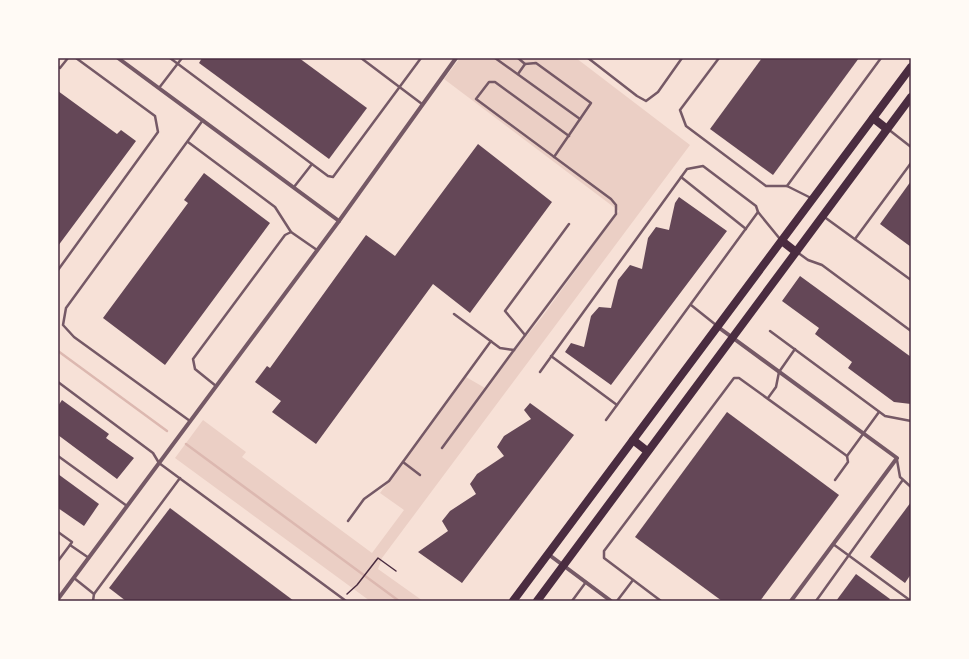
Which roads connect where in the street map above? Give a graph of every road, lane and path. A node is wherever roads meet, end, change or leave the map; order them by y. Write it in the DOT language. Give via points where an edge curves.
graph roads {
  1 [pos="68,58"];
  2 [pos="76,58"];
  3 [pos="118,58"];
  4 [pos="170,58"];
  5 [pos="182,58"];
  6 [pos="361,58"];
  7 [pos="421,58"];
  8 [pos="456,58"];
  9 [pos="495,58"];
  10 [pos="518,58"];
  11 [pos="588,58"];
  12 [pos="682,58"];
  13 [pos="719,58"];
  14 [pos="881,58"];
  15 [pos="80,59"];
  16 [pos="178,64"];
  17 [pos="525,64"];
  18 [pos="58,67"];
  19 [pos="911,67"];
  20 [pos="518,74"];
  21 [pos="400,87"];
  22 [pos="159,88"];
  23 [pos="911,98"];
  24 [pos="422,104"];
  25 [pos="873,118"];
  26 [pos="580,119"];
  27 [pos="203,120"];
  28 [pos="887,129"];
  29 [pos="569,136"];
  30 [pos="188,142"];
  31 [pos="911,147"];
  32 [pos="554,157"];
  33 [pos="911,163"];
  34 [pos="312,164"];
  35 [pos="681,177"];
  36 [pos="787,186"];
  37 [pos="294,187"];
  38 [pos="814,199"];
  39 [pos="758,212"];
  40 [pos="823,216"];
  41 [pos="339,221"];
  42 [pos="569,224"];
  43 [pos="746,228"];
  44 [pos="291,232"];
  45 [pos="855,239"];
  46 [pos="782,241"];
  47 [pos="317,250"];
  48 [pos="796,252"];
  49 [pos="58,270"];
  50 [pos="911,280"];
  51 [pos="691,304"];
  52 [pos="454,314"];
  53 [pos="718,327"];
  54 [pos="770,331"];
  55 [pos="911,331"];
  56 [pos="525,335"];
  57 [pos="732,337"];
  58 [pos="491,341"];
  59 [pos="795,349"];
  60 [pos="514,350"];
  61 [pos="551,356"];
  62 [pos="540,372"];
  63 [pos="779,372"];
  64 [pos="58,383"];
  65 [pos="216,386"];
  66 [pos="768,398"];
  67 [pos="617,405"];
  68 [pos="879,412"];
  69 [pos="606,420"];
  70 [pos="190,421"];
  71 [pos="911,421"];
  72 [pos="863,434"];
  73 [pos="633,440"];
  74 [pos="442,448"];
  75 [pos="647,450"];
  76 [pos="58,456"];
  77 [pos="847,456"];
  78 [pos="897,458"];
  79 [pos="403,462"];
  80 [pos="160,463"];
  81 [pos="420,475"];
  82 [pos="180,478"];
  83 [pos="835,480"];
  84 [pos="902,481"];
  85 [pos="911,487"];
  86 [pos="127,506"];
  87 [pos="348,521"];
  88 [pos="58,532"];
  89 [pos="833,544"];
  90 [pos="70,545"];
  91 [pos="548,554"];
  92 [pos="848,555"];
  93 [pos="89,558"];
  94 [pos="58,561"];
  95 [pos="563,565"];
  96 [pos="396,570"];
  97 [pos="74,578"];
  98 [pos="633,580"];
  99 [pos="586,582"];
  100 [pos="94,594"];
  101 [pos="342,598"];
  102 [pos="58,599"];
  103 [pos="93,601"];
  104 [pos="346,601"];
  105 [pos="513,601"];
  106 [pos="536,601"];
  107 [pos="572,601"];
  108 [pos="611,601"];
  109 [pos="617,601"];
  110 [pos="662,601"];
  111 [pos="791,601"];
  112 [pos="816,601"];
  113 [pos="911,601"];
  1 -- 18 [label="lane" via="60,68"];
  2 -- 15 [label="lane"];
  3 -- 22 [label="street"];
  4 -- 16 [label="lane"];
  5 -- 16 [label="lane"];
  6 -- 21 [label="lane"];
  7 -- 21 [label="lane"];
  8 -- 24 [label="street"];
  9 -- 20 [label="lane"];
  10 -- 17 [label="lane"];
  11 -- 12 [label="lane" via="646,101 658,92"];
  13 -- 36 [label="lane" via="680,110 686,126 766,186"];
  14 -- 36 [label="lane"];
  15 -- 49 [label="lane" via="155,116 158,132"];
  16 -- 22 [label="lane"];
  16 -- 34 [label="lane"];
  17 -- 20 [label="lane"];
  17 -- 26 [label="lane" via="536,63 591,103"];
  19 -- 25 [label="main road"];
  20 -- 26 [label="lane"];
  21 -- 24 [label="lane"];
  21 -- 34 [label="lane" via="334,177 328,176"];
  22 -- 27 [label="street"];
  23 -- 28 [label="main road"];
  24 -- 41 [label="street"];
  25 -- 28 [label="main road"];
  25 -- 38 [label="main road"];
  26 -- 29 [label="lane"];
  27 -- 30 [label="lane"];
  27 -- 37 [label="street"];
  28 -- 31 [label="lane"];
  28 -- 40 [label="main road"];
  29 -- 32 [label="lane"];
  29 -- 32 [label="lane" via="495,82 489,82 476,100"];
  30 -- 44 [label="lane" via="275,207"];
  30 -- 70 [label="lane" via="66,308 63,325 74,337"];
  32 -- 56 [label="lane" via="611,199 616,205 616,214"];
  33 -- 45 [label="lane"];
  34 -- 37 [label="lane"];
  35 -- 39 [label="lane" via="687,169 703,166 756,206"];
  35 -- 43 [label="lane"];
  35 -- 61 [label="lane"];
  36 -- 38 [label="lane"];
  37 -- 41 [label="street"];
  38 -- 46 [label="main road"];
  39 -- 43 [label="lane"];
  39 -- 46 [label="lane"];
  40 -- 45 [label="lane"];
  40 -- 48 [label="main road"];
  41 -- 47 [label="street"];
  42 -- 56 [label="lane" via="505,311"];
  43 -- 51 [label="lane"];
  44 -- 47 [label="lane"];
  44 -- 65 [label="lane" via="285,235 193,359 195,370"];
  45 -- 50 [label="lane"];
  46 -- 48 [label="main road"];
  46 -- 53 [label="main road"];
  47 -- 65 [label="street"];
  48 -- 55 [label="lane" via="822,265"];
  48 -- 57 [label="main road"];
  51 -- 53 [label="lane"];
  51 -- 67 [label="lane"];
  52 -- 58 [label="lane"];
  53 -- 57 [label="street"];
  53 -- 73 [label="main road"];
  54 -- 59 [label="lane"];
  56 -- 60 [label="lane"];
  57 -- 63 [label="street"];
  57 -- 75 [label="main road"];
  58 -- 60 [label="lane" via="500,348"];
  58 -- 79 [label="lane"];
  59 -- 63 [label="lane"];
  59 -- 68 [label="lane"];
  60 -- 74 [label="lane"];
  61 -- 62 [label="lane"];
  61 -- 67 [label="lane"];
  63 -- 66 [label="lane" via="776,387"];
  63 -- 72 [label="street"];
  64 -- 80 [label="lane" via="153,453"];
  65 -- 70 [label="street"];
  66 -- 77 [label="lane"];
  66 -- 98 [label="lane" via="739,378 734,378 609,544 604,551 604,558"];
  67 -- 69 [label="lane"];
  68 -- 71 [label="lane" via="885,416"];
  68 -- 72 [label="lane"];
  70 -- 80 [label="street"];
  72 -- 77 [label="lane"];
  72 -- 78 [label="street"];
  73 -- 75 [label="main road"];
  73 -- 91 [label="main road"];
  75 -- 95 [label="main road"];
  76 -- 86 [label="lane"];
  77 -- 83 [label="lane" via="848,462"];
  78 -- 84 [label="lane" via="898,474"];
  78 -- 89 [label="street"];
  79 -- 81 [label="lane"];
  79 -- 87 [label="lane" via="389,481 364,499"];
  80 -- 82 [label="lane"];
  80 -- 86 [label="street"];
  82 -- 100 [label="lane"];
  82 -- 101 [label="lane"];
  84 -- 85 [label="lane"];
  84 -- 92 [label="lane"];
  86 -- 93 [label="street"];
  88 -- 90 [label="lane" via="72,542"];
  89 -- 92 [label="lane"];
  89 -- 111 [label="street"];
  90 -- 93 [label="lane"];
  90 -- 94 [label="lane"];
  91 -- 95 [label="street"];
  91 -- 105 [label="main road"];
  92 -- 112 [label="lane"];
  92 -- 113 [label="lane"];
  93 -- 97 [label="street"];
  95 -- 99 [label="street"];
  95 -- 106 [label="main road"];
  96 -- 101 [label="path" via="378,558 357,585"];
  97 -- 100 [label="lane"];
  97 -- 102 [label="street"];
  98 -- 109 [label="lane"];
  98 -- 110 [label="lane"];
  99 -- 107 [label="lane"];
  99 -- 108 [label="street"];
  100 -- 103 [label="lane"];
  101 -- 104 [label="lane"];
}
